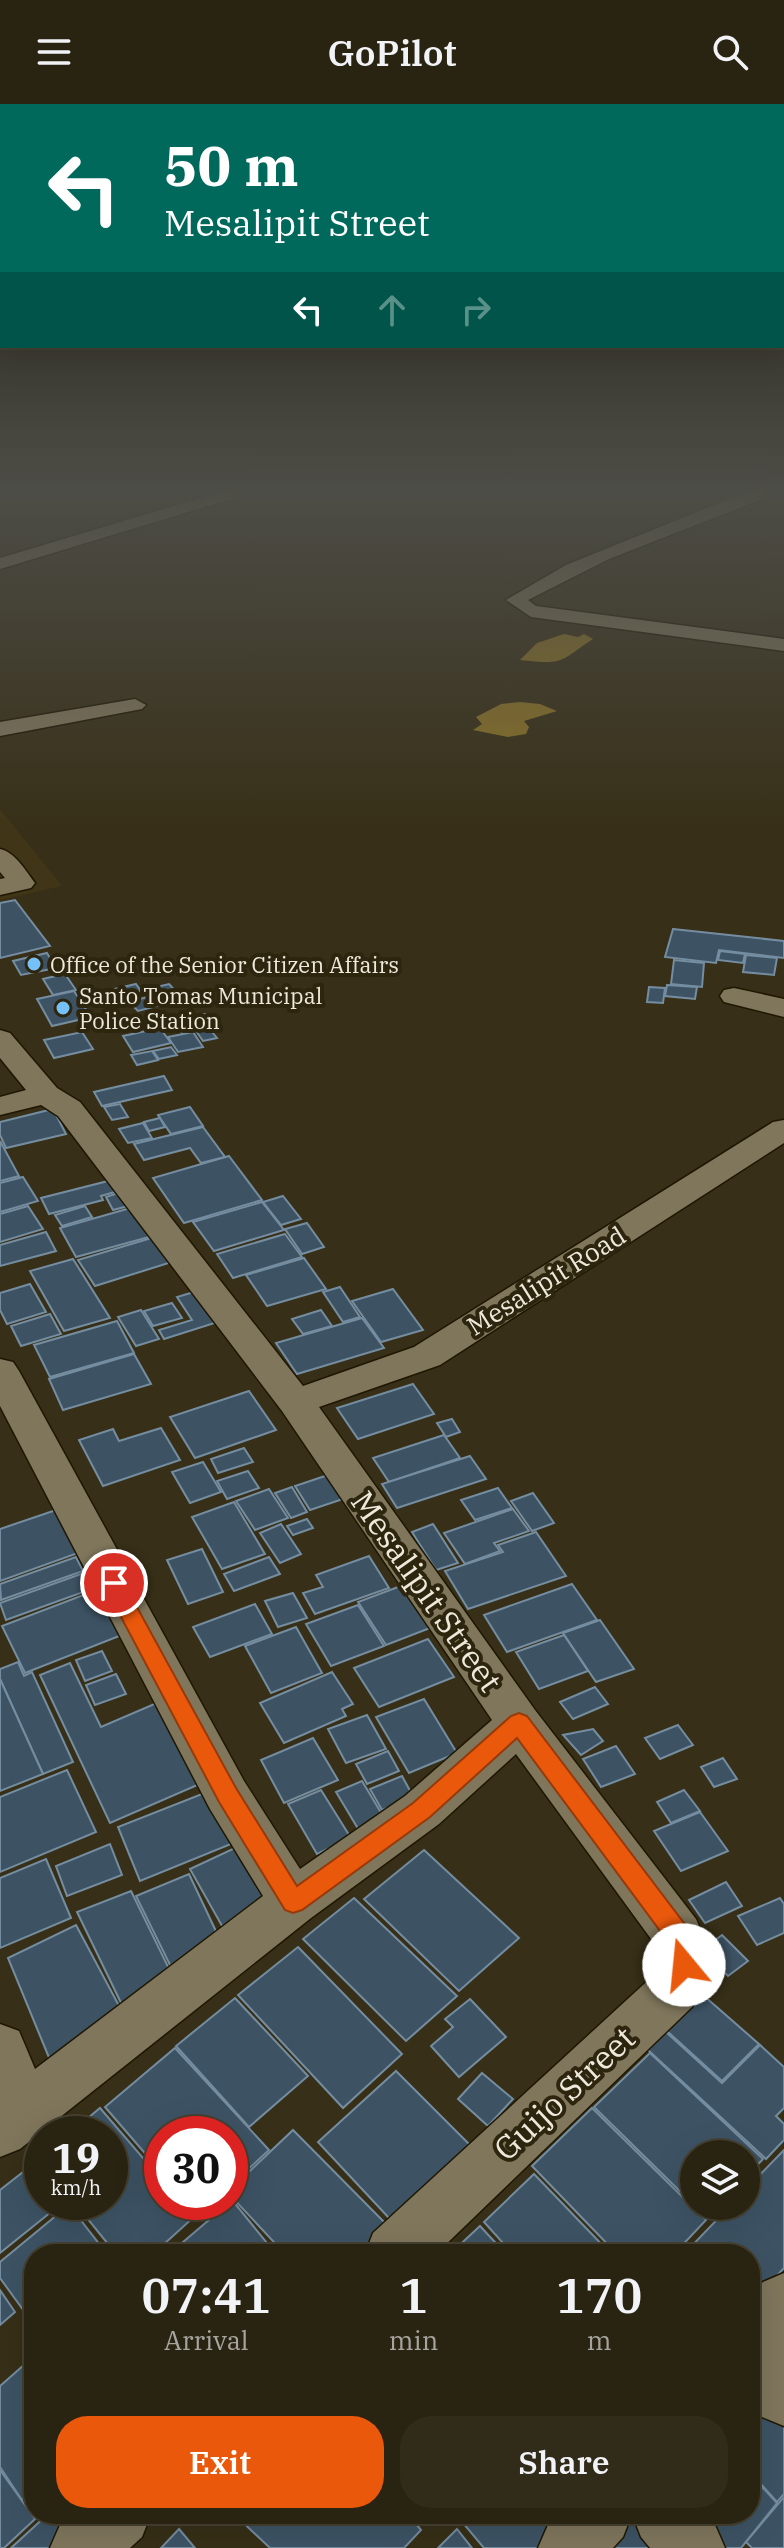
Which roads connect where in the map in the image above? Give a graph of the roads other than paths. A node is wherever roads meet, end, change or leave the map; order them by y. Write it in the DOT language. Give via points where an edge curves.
graph roads {
  1 [pos="521,604"];
  2 [pos="784,645"];
  3 [pos="135,705"];
  4 [pos="0,729"];
  5 [pos="0,856"];
  6 [pos="0,887"];
  7 [pos="734,996"];
  8 [pos="784,1008"];
  9 [pos="0,1039"];
  10 [pos="46,1094"];
  11 [pos="0,1106"];
  12 [pos="784,1129"];
  13 [pos="0,1371"];
  14 [pos="295,1402"];
  15 [pos="519,1723"];
  16 [pos="293,1902"];
  17 [pos="0,2049"];
  18 [pos="12,2120"];
  19 [pos="405,2244"];
  20 [pos="784,2303"];
  21 [pos="760,2331"];
  22 [pos="760,2368"];
  23 [pos="784,2395"];
  24 [pos="108,2524"];
  25 [pos="591,2524"];
  26 [pos="672,2524"];
  27 [pos="83,2548"];
  28 [pos="571,2548"];
  29 [pos="692,2548"];
  1 -- 2 [label="street" via="531,611"];
  3 -- 4 [label="street"];
  5 -- 6 [label="street" via="22,883"];
  7 -- 8 [label="street"];
  9 -- 10 [label="street, Mesalipit Street"];
  10 -- 11 [label="street"];
  10 -- 14 [label="street, Mesalipit Street" via="69,1109"];
  12 -- 14 [label="street, Mesalipit Road" via="427,1356"];
  13 -- 16 [label="street" via="227,1795"];
  14 -- 15 [label="street, Mesalipit Street"];
  15 -- 16 [label="street" via="422,1810"];
  15 -- 19 [label="street, Guijo Street" via="678,1935 684,1965 674,1990"];
  16 -- 18 [label="street"];
  17 -- 18 [label="street"];
  20 -- 21 [label="street"];
  22 -- 23 [label="street"];
  24 -- 27 [label="street"];
  25 -- 28 [label="street"];
  26 -- 29 [label="street"];
}
